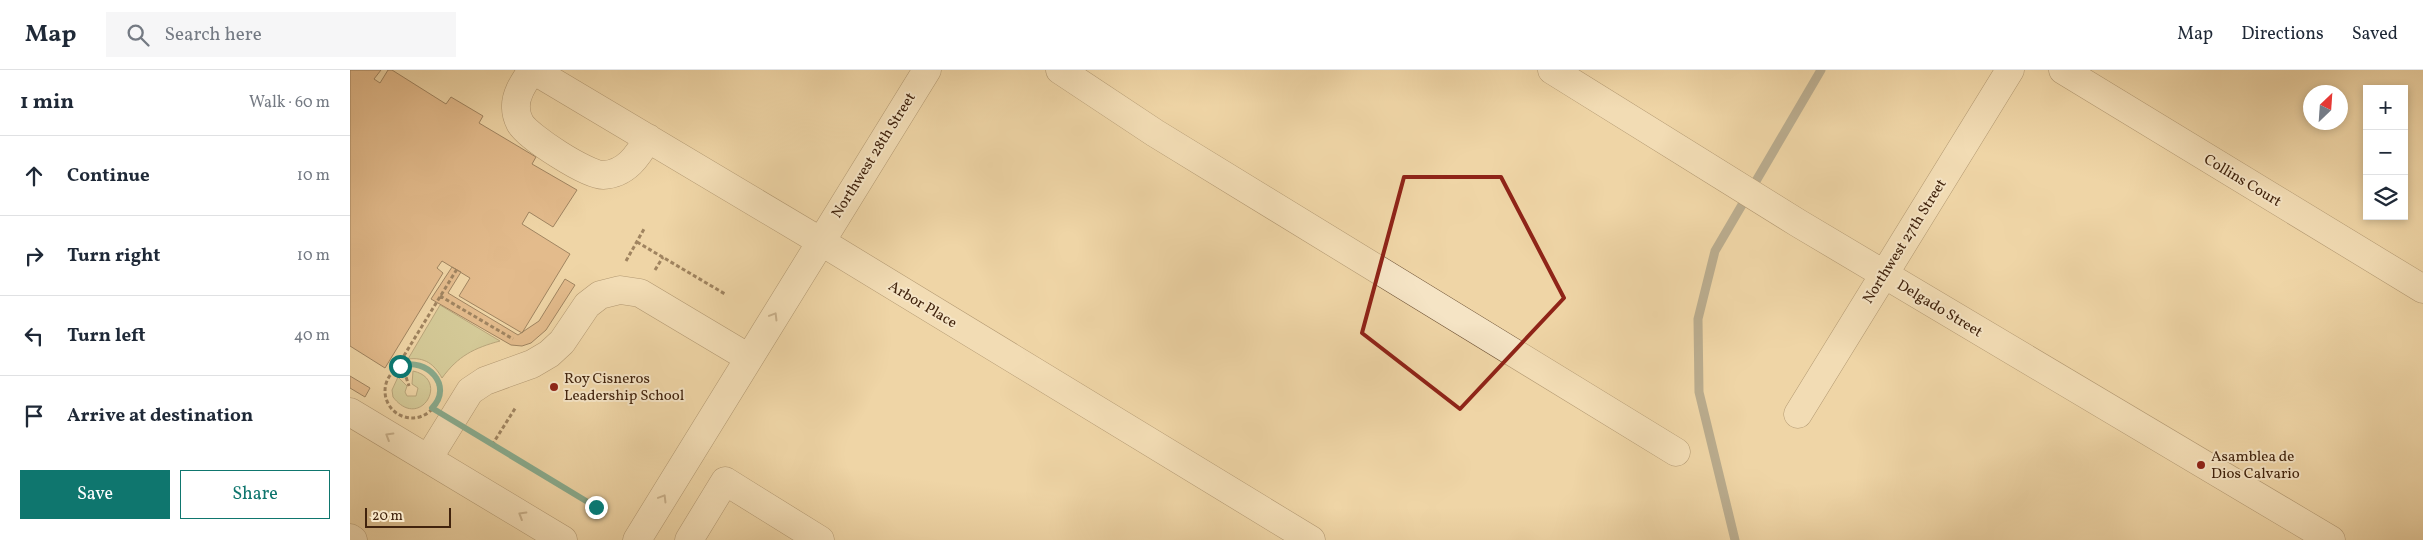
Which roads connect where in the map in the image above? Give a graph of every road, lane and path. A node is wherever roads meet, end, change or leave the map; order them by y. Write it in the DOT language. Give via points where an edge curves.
graph roads {
  1 [pos="532,70"];
  2 [pos="927,70"];
  3 [pos="1060,70"];
  4 [pos="1552,70"];
  5 [pos="2010,70"];
  6 [pos="2063,70"];
  7 [pos="648,138"];
  8 [pos="644,230"];
  9 [pos="820,241"];
  10 [pos="637,242"];
  11 [pos="624,266"];
  12 [pos="457,269"];
  13 [pos="1883,274"];
  14 [pos="2423,289"];
  15 [pos="725,294"];
  16 [pos="440,296"];
  17 [pos="509,345"];
  18 [pos="749,358"];
  19 [pos="402,365"];
  20 [pos="397,368"];
  21 [pos="409,386"];
  22 [pos="443,391"];
  23 [pos="516,407"];
  24 [pos="441,409"];
  25 [pos="350,412"];
  26 [pos="1798,414"];
  27 [pos="492,445"];
  28 [pos="1676,452"];
  29 [pos="428,459"];
  30 [pos="596,507"];
  31 [pos="350,538"];
  32 [pos="353,540"];
  33 [pos="563,540"];
  34 [pos="637,540"];
  35 [pos="689,540"];
  36 [pos="820,540"];
  37 [pos="1311,540"];
  38 [pos="2331,540"];
  1 -- 7 [label="street, Arbor Place"];
  1 -- 7 [label="street" via="518,95 516,108 520,124 534,138 590,172 603,175 633,163"];
  2 -- 9 [label="street, Northwest 28th Street"];
  3 -- 28 [label="street" via="1155,133"];
  4 -- 13 [label="street, Delgado Street"];
  5 -- 13 [label="street, Northwest 27th Street"];
  6 -- 14 [label="street, Collins Court"];
  7 -- 9 [label="street, Arbor Place"];
  8 -- 10 [label="path"];
  18 -- 9 [label="street, Northwest 28th Street, one-way"];
  9 -- 37 [label="street, Arbor Place"];
  10 -- 11 [label="path"];
  10 -- 15 [label="path"];
  12 -- 16 [label="path"];
  13 -- 26 [label="street, Northwest 27th Street"];
  13 -- 38 [label="street, Delgado Street"];
  16 -- 17 [label="path" via="518,342"];
  16 -- 20 [label="path"];
  18 -- 24 [label="street" via="640,294 620,290 600,295 587,305 562,342 549,354 532,364 485,380"];
  34 -- 18 [label="street, Northwest 28th Street, one-way"];
  19 -- 20 [label="path"];
  19 -- 21 [label="path"];
  19 -- 24 [label="path" via="417,364 432,372 438,380"];
  20 -- 24 [label="path" via="387,378 384,387 393,411 410,418"];
  22 -- 24 [label="path"];
  23 -- 27 [label="path"];
  24 -- 27 [label="path"];
  24 -- 29 [label="street"];
  29 -- 25 [label="street, one-way"];
  27 -- 30 [label="path"];
  33 -- 29 [label="street, one-way"];
  31 -- 32 [label="street"];
  35 -- 36 [label="street" via="725,481"];
}
